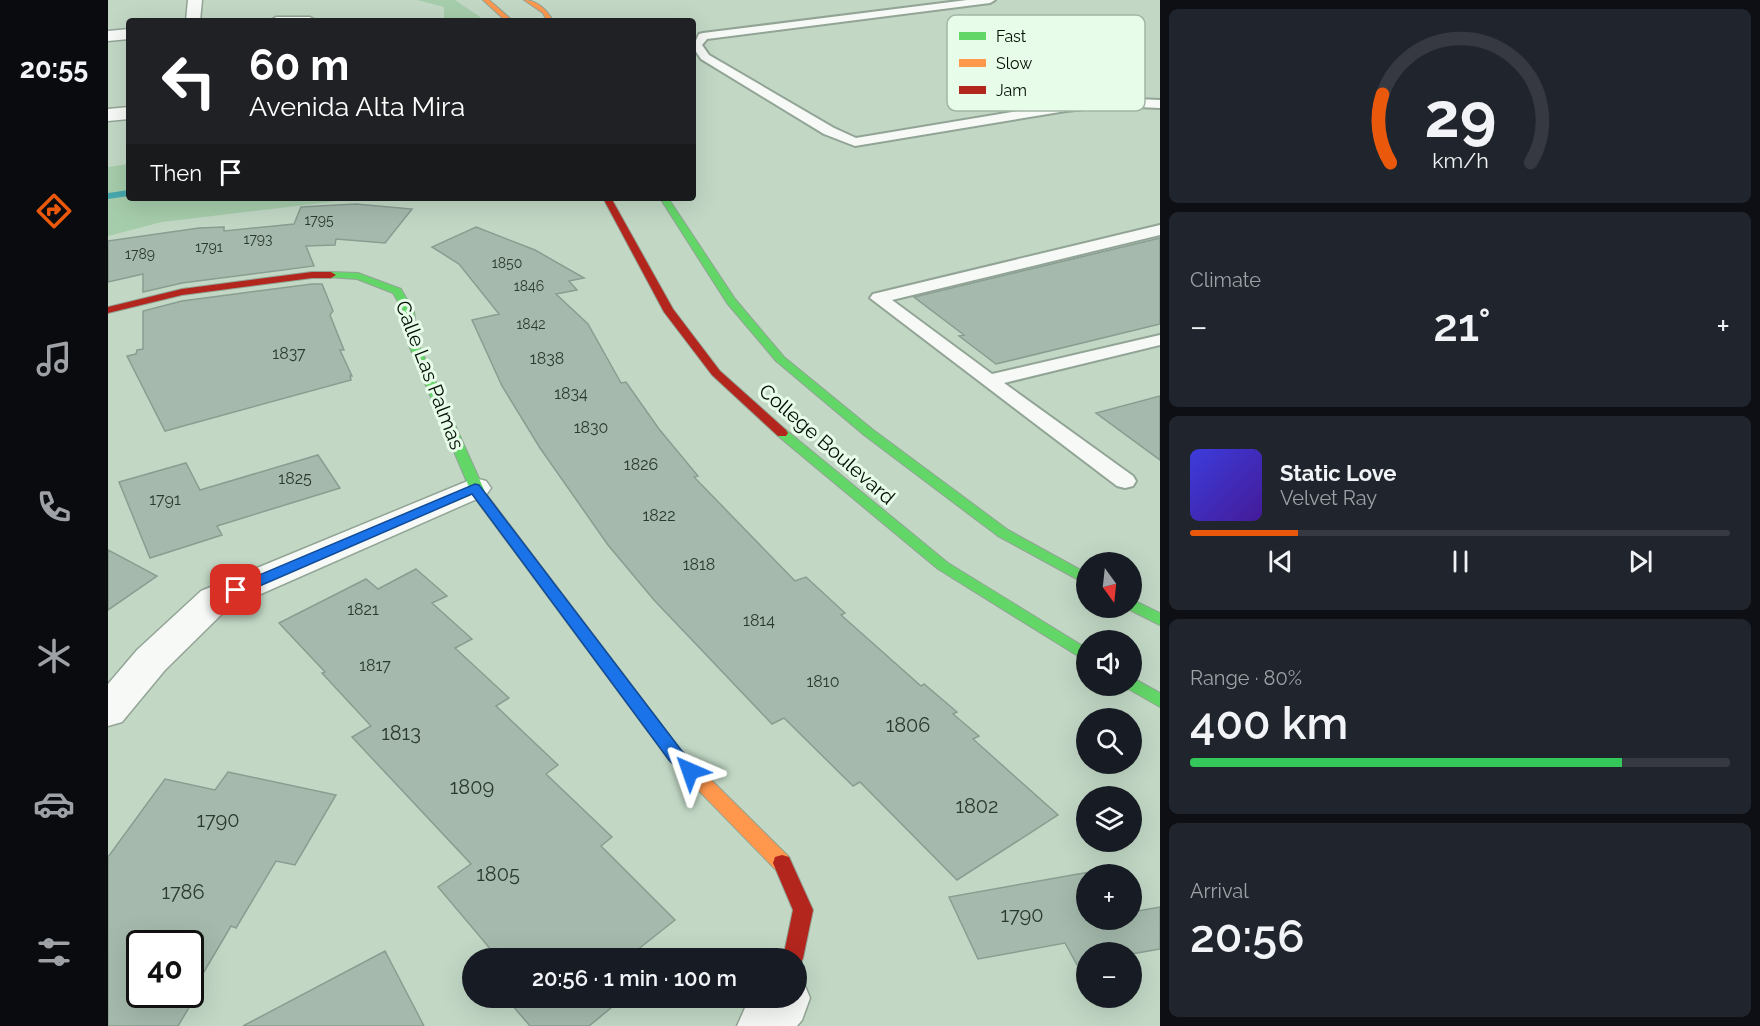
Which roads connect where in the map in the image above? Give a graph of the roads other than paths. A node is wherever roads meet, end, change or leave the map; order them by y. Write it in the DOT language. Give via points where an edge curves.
graph roads {
  1 [pos="195,0"];
  2 [pos="486,0"];
  3 [pos="527,0"];
  4 [pos="990,0"];
  5 [pos="193,18"];
  6 [pos="508,18"];
  7 [pos="548,18"];
  8 [pos="126,34"];
  9 [pos="108,36"];
  10 [pos="1145,103"];
  11 [pos="1160,104"];
  12 [pos="1042,111"];
  13 [pos="126,113"];
  14 [pos="108,114"];
  15 [pos="609,201"];
  16 [pos="666,201"];
  17 [pos="1160,230"];
  18 [pos="108,310"];
  19 [pos="1160,340"];
  20 [pos="989,381"];
  21 [pos="1125,481"];
  22 [pos="475,488"];
  23 [pos="1076,573"];
  24 [pos="1142,610"];
  25 [pos="1160,620"];
  26 [pos="1076,649"];
  27 [pos="1142,690"];
  28 [pos="1160,701"];
  29 [pos="108,711"];
  30 [pos="795,948"];
  31 [pos="780,1008"];
  32 [pos="763,1026"];
  1 -- 5 [label="street"];
  2 -- 6 [label="main road"];
  3 -- 7 [label="main road"];
  4 -- 12 [label="lane" via="703,36 697,45 705,57 855,142"];
  8 -- 9 [label="street"];
  10 -- 11 [label="lane"];
  13 -- 14 [label="street"];
  15 -- 26 [label="main road, College Boulevard" via="668,310 717,373 804,453 943,566"];
  16 -- 23 [label="main road, College Boulevard" via="731,301 780,359 868,432 1003,533"];
  17 -- 20 [label="lane" via="879,298"];
  18 -- 22 [label="main road, Calle Las Palmas" via="182,292 312,275 358,276 397,291 409,312 413,343"];
  19 -- 20 [label="lane"];
  20 -- 21 [label="lane"];
  22 -- 29 [label="street" via="214,600 151,660"];
  22 -- 30 [label="main road, Calle Las Palmas" via="675,755 783,864 803,910"];
  24 -- 25 [label="main road"];
  27 -- 28 [label="main road"];
  31 -- 32 [label="street"];
}
